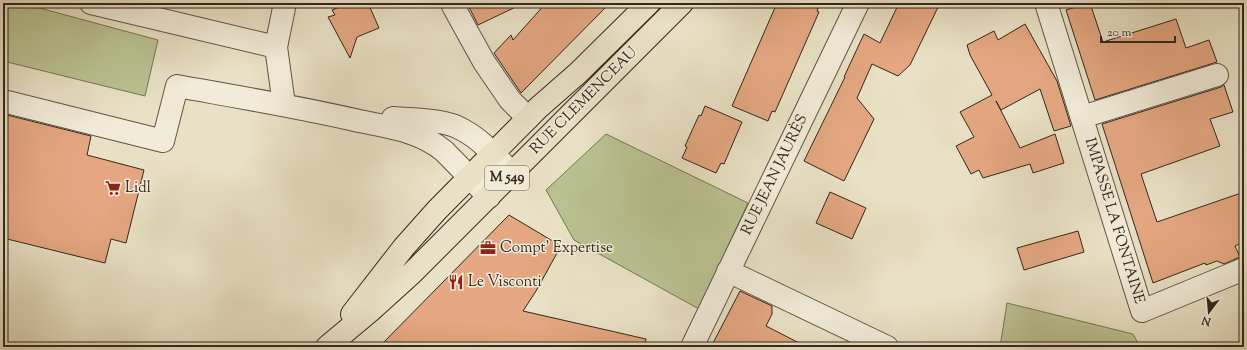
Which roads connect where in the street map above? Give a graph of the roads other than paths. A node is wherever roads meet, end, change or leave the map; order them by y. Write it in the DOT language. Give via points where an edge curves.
graph roads {
  1 [pos="91,3"];
  2 [pos="286,3"];
  3 [pos="649,3"];
  4 [pos="682,3"];
  5 [pos="858,3"];
  6 [pos="1046,3"];
  7 [pos="453,6"];
  8 [pos="276,47"];
  9 [pos="1217,75"];
  10 [pos="3,101"];
  11 [pos="284,105"];
  12 [pos="332,114"];
  13 [pos="1082,117"];
  14 [pos="528,118"];
  15 [pos="492,154"];
  16 [pos="512,173"];
  17 [pos="470,177"];
  18 [pos="489,197"];
  19 [pos="1244,269"];
  20 [pos="728,271"];
  21 [pos="327,347"];
  22 [pos="692,347"];
  23 [pos="887,347"];
  1 -- 8 [label="street"];
  2 -- 8 [label="street"];
  3 -- 14 [label="main road, RUE CLEMENCEAU / M 549"];
  4 -- 16 [label="main road, RUE CLEMENCEAU / M 549"];
  5 -- 20 [label="street, RUE JEAN JAURÈS"];
  6 -- 13 [label="street, IMPASSE LA FONTAINE"];
  7 -- 14 [label="street" via="484,62 510,100"];
  8 -- 11 [label="street"];
  9 -- 13 [label="street, IMPASSE LA FONTAINE"];
  10 -- 11 [label="street" via="163,142 177,86"];
  11 -- 12 [label="street"];
  12 -- 15 [label="street" via="450,125 473,136"];
  12 -- 17 [label="street" via="426,138 444,151"];
  13 -- 19 [label="street, IMPASSE LA FONTAINE" via="1142,311"];
  14 -- 15 [label="main road, RUE CLEMENCEAU / M 549"];
  15 -- 16 [label="street"];
  15 -- 17 [label="main road, RUE CLEMENCEAU / M 549"];
  16 -- 18 [label="main road, RUE CLEMENCEAU / M 549"];
  17 -- 18 [label="street"];
  17 -- 21 [label="main road, RUE CLEMENCEAU / M 549" via="404,247"];
  18 -- 21 [label="main road, RUE CLEMENCEAU / M 549" via="395,290"];
  20 -- 22 [label="street, RUE JEAN JAURÈS"];
  20 -- 23 [label="street"];
}
